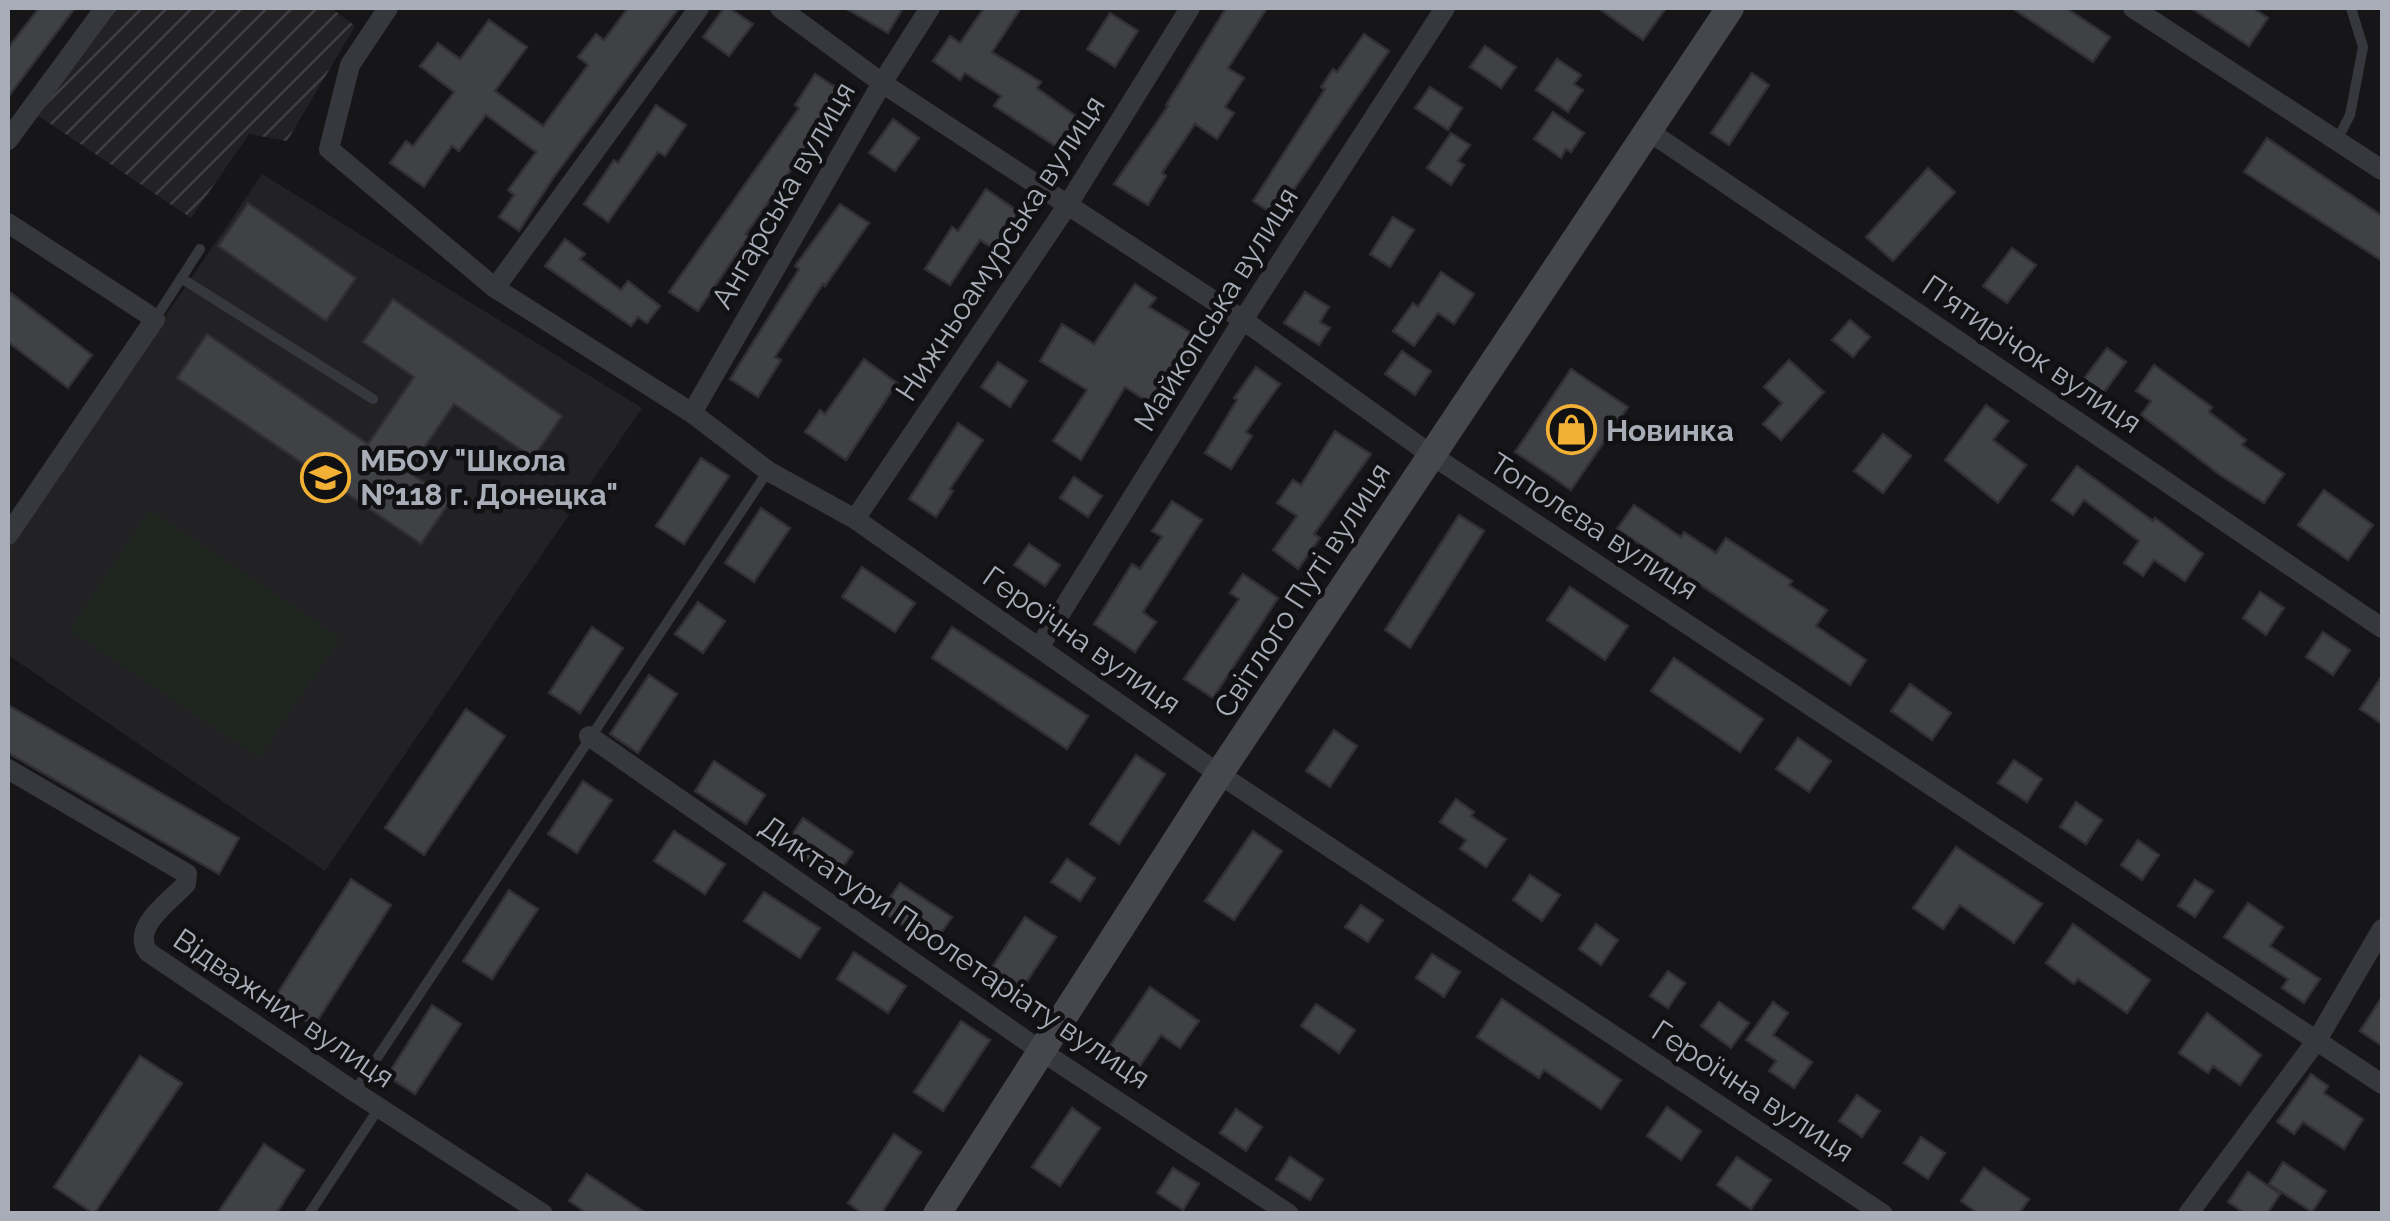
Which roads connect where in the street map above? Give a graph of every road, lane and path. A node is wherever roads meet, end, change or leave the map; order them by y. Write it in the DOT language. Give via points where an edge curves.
graph roads {
  1 [pos="105,8"];
  2 [pos="388,8"];
  3 [pos="699,8"];
  4 [pos="780,8"];
  5 [pos="930,8"];
  6 [pos="1190,8"];
  7 [pos="1445,8"];
  8 [pos="1730,8"];
  9 [pos="2133,8"];
  10 [pos="2351,8"];
  11 [pos="882,83"];
  12 [pos="1648,130"];
  13 [pos="8,140"];
  14 [pos="2336,141"];
  15 [pos="2382,170"];
  16 [pos="1067,206"];
  17 [pos="8,223"];
  18 [pos="200,249"];
  19 [pos="182,278"];
  20 [pos="495,288"];
  21 [pos="155,320"];
  22 [pos="1243,320"];
  23 [pos="373,399"];
  24 [pos="692,414"];
  25 [pos="1430,454"];
  26 [pos="768,471"];
  27 [pos="855,518"];
  28 [pos="8,535"];
  29 [pos="2382,628"];
  30 [pos="1040,646"];
  31 [pos="589,736"];
  32 [pos="8,769"];
  33 [pos="1220,774"];
  34 [pos="2382,929"];
  35 [pos="2317,1040"];
  36 [pos="1041,1051"];
  37 [pos="2382,1084"];
  38 [pos="355,1092"];
  39 [pos="379,1108"];
  40 [pos="517,1206"];
  41 [pos="310,1214"];
  42 [pos="543,1214"];
  43 [pos="937,1214"];
  44 [pos="1289,1214"];
  45 [pos="1884,1214"];
  46 [pos="2188,1214"];
  1 -- 13 [label="street"];
  2 -- 20 [label="street, Героїчна вулиця" via="350,65 329,149"];
  3 -- 20 [label="street"];
  4 -- 11 [label="street, Тополєва вулиця"];
  5 -- 11 [label="street, Ангарська вулиця"];
  6 -- 16 [label="street, Нижньоамурська вулиця"];
  7 -- 22 [label="street, Майкопська вулиця"];
  8 -- 12 [label="main road, Світлого Путі вулиця"];
  9 -- 14 [label="street"];
  10 -- 14 [label="lane" via="2363,47 2350,115"];
  11 -- 16 [label="street, Тополєва вулиця"];
  11 -- 24 [label="street, Ангарська вулиця"];
  12 -- 25 [label="main road, Світлого Путі вулиця"];
  12 -- 29 [label="street, П’ятирічок вулиця"];
  14 -- 15 [label="street"];
  16 -- 22 [label="street, Тополєва вулиця"];
  16 -- 27 [label="street, Нижньоамурська вулиця"];
  17 -- 21 [label="street"];
  18 -- 19 [label="lane"];
  19 -- 21 [label="lane"];
  19 -- 23 [label="lane"];
  20 -- 24 [label="street, Героїчна вулиця"];
  21 -- 28 [label="street"];
  22 -- 25 [label="street, Тополєва вулиця"];
  22 -- 30 [label="street, Майкопська вулиця"];
  24 -- 26 [label="street, Героїчна вулиця"];
  25 -- 33 [label="main road, Світлого Путі вулиця"];
  25 -- 35 [label="street, Тополєва вулиця"];
  26 -- 27 [label="street, Героїчна вулиця"];
  26 -- 31 [label="lane"];
  27 -- 30 [label="street, Героїчна вулиця"];
  30 -- 33 [label="street, Героїчна вулиця"];
  31 -- 36 [label="street, Диктатури Пролетаріату вулиця"];
  31 -- 38 [label="lane"];
  32 -- 38 [label="street, Відважних вулиця" via="188,874 143,930 148,952"];
  33 -- 36 [label="main road, Світлого Путі вулиця"];
  33 -- 45 [label="street, Героїчна вулиця"];
  34 -- 35 [label="street"];
  35 -- 37 [label="street, Тополєва вулиця"];
  35 -- 46 [label="street"];
  36 -- 43 [label="main road, Світлого Путі вулиця"];
  36 -- 44 [label="street, Диктатури Пролетаріату вулиця"];
  38 -- 39 [label="street, Відважних вулиця"];
  39 -- 40 [label="street, Відважних вулиця"];
  39 -- 41 [label="lane"];
  40 -- 42 [label="street, Відважних вулиця"];
}
